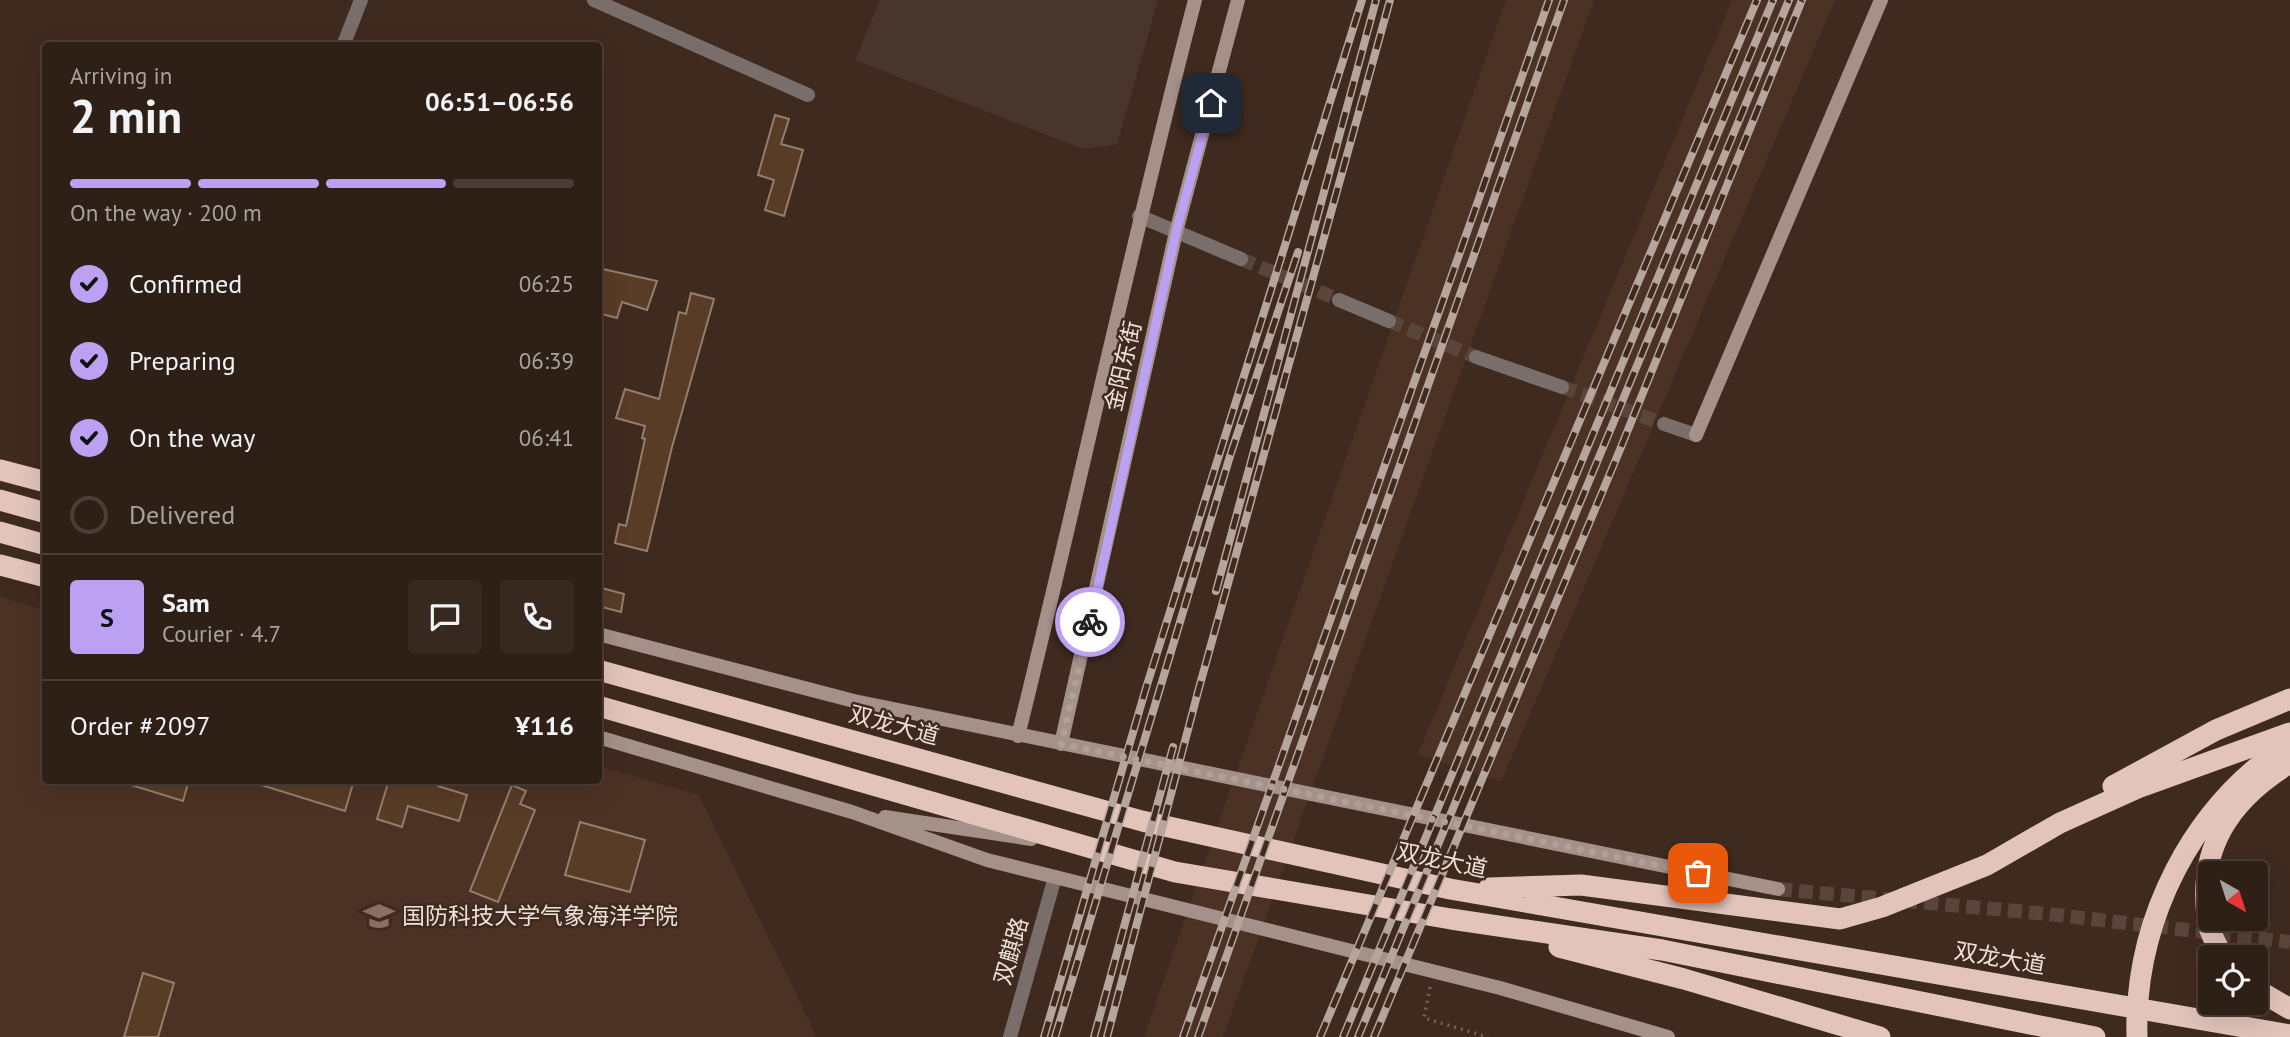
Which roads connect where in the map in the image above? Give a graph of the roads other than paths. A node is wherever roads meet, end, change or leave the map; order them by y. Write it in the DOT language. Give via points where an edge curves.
graph roads {
  1 [pos="360,0"];
  2 [pos="594,0"];
  3 [pos="1195,0"];
  4 [pos="1238,0"];
  5 [pos="1881,0"];
  6 [pos="344,42"];
  7 [pos="808,94"];
  8 [pos="1139,216"];
  9 [pos="1176,232"];
  10 [pos="1241,260"];
  11 [pos="1339,300"];
  12 [pos="1389,321"];
  13 [pos="1476,356"];
  14 [pos="1562,387"];
  15 [pos="1664,424"];
  16 [pos="0,470"];
  17 [pos="42,481"];
  18 [pos="0,500"];
  19 [pos="42,512"];
  20 [pos="0,532"];
  21 [pos="42,544"];
  22 [pos="0,565"];
  23 [pos="42,576"];
  24 [pos="602,635"];
  25 [pos="602,671"];
  26 [pos="2290,699"];
  27 [pos="602,707"];
  28 [pos="2290,733"];
  29 [pos="1018,736"];
  30 [pos="602,738"];
  31 [pos="2290,743"];
  32 [pos="1061,744"];
  33 [pos="2290,763"];
  34 [pos="852,812"];
  35 [pos="2036,837"];
  36 [pos="1097,849"];
  37 [pos="1055,877"];
  38 [pos="1450,889"];
  39 [pos="1779,889"];
  40 [pos="1451,919"];
  41 [pos="2217,945"];
  42 [pos="2268,996"];
  43 [pos="2290,1009"];
  44 [pos="2290,1035"];
  45 [pos="1010,1037"];
  46 [pos="1668,1037"];
  47 [pos="1880,1037"];
  48 [pos="2095,1037"];
  49 [pos="2137,1037"];
  1 -- 6 [label="street"];
  2 -- 7 [label="street"];
  3 -- 8 [label="street, 金阳东街"];
  4 -- 9 [label="street, 金阳东街"];
  5 -- 15 [label="street" via="1696,435"];
  8 -- 9 [label="street"];
  8 -- 29 [label="street, 金阳东街"];
  9 -- 10 [label="street"];
  9 -- 32 [label="street, 金阳东街"];
  11 -- 12 [label="street"];
  13 -- 14 [label="street"];
  16 -- 17 [label="highway"];
  18 -- 19 [label="highway"];
  20 -- 21 [label="highway"];
  22 -- 23 [label="highway"];
  24 -- 29 [label="street" via="814,692"];
  25 -- 38 [label="highway, 双龙大道" via="1142,821"];
  26 -- 35 [label="highway" via="2167,754"];
  27 -- 36 [label="highway"];
  28 -- 35 [label="highway" via="2140,787"];
  29 -- 32 [label="street"];
  30 -- 34 [label="street"];
  31 -- 49 [label="highway, bridge" via="2235,786 2180,857 2150,940"];
  32 -- 39 [label="street"];
  33 -- 41 [label="highway" via="2272,774 2227,818 2214,840 2206,876 2208,925"];
  34 -- 36 [label="street"];
  34 -- 37 [label="street" via="986,860"];
  35 -- 38 [label="highway" via="1987,865 1840,919 1581,885"];
  36 -- 40 [label="highway" via="1175,872"];
  37 -- 45 [label="street, 双麒路"];
  37 -- 46 [label="street" via="1433,971"];
  38 -- 44 [label="highway, 双龙大道"];
  40 -- 47 [label="highway" via="1684,979"];
  40 -- 48 [label="highway" via="1662,950"];
  42 -- 43 [label="highway"];
}
